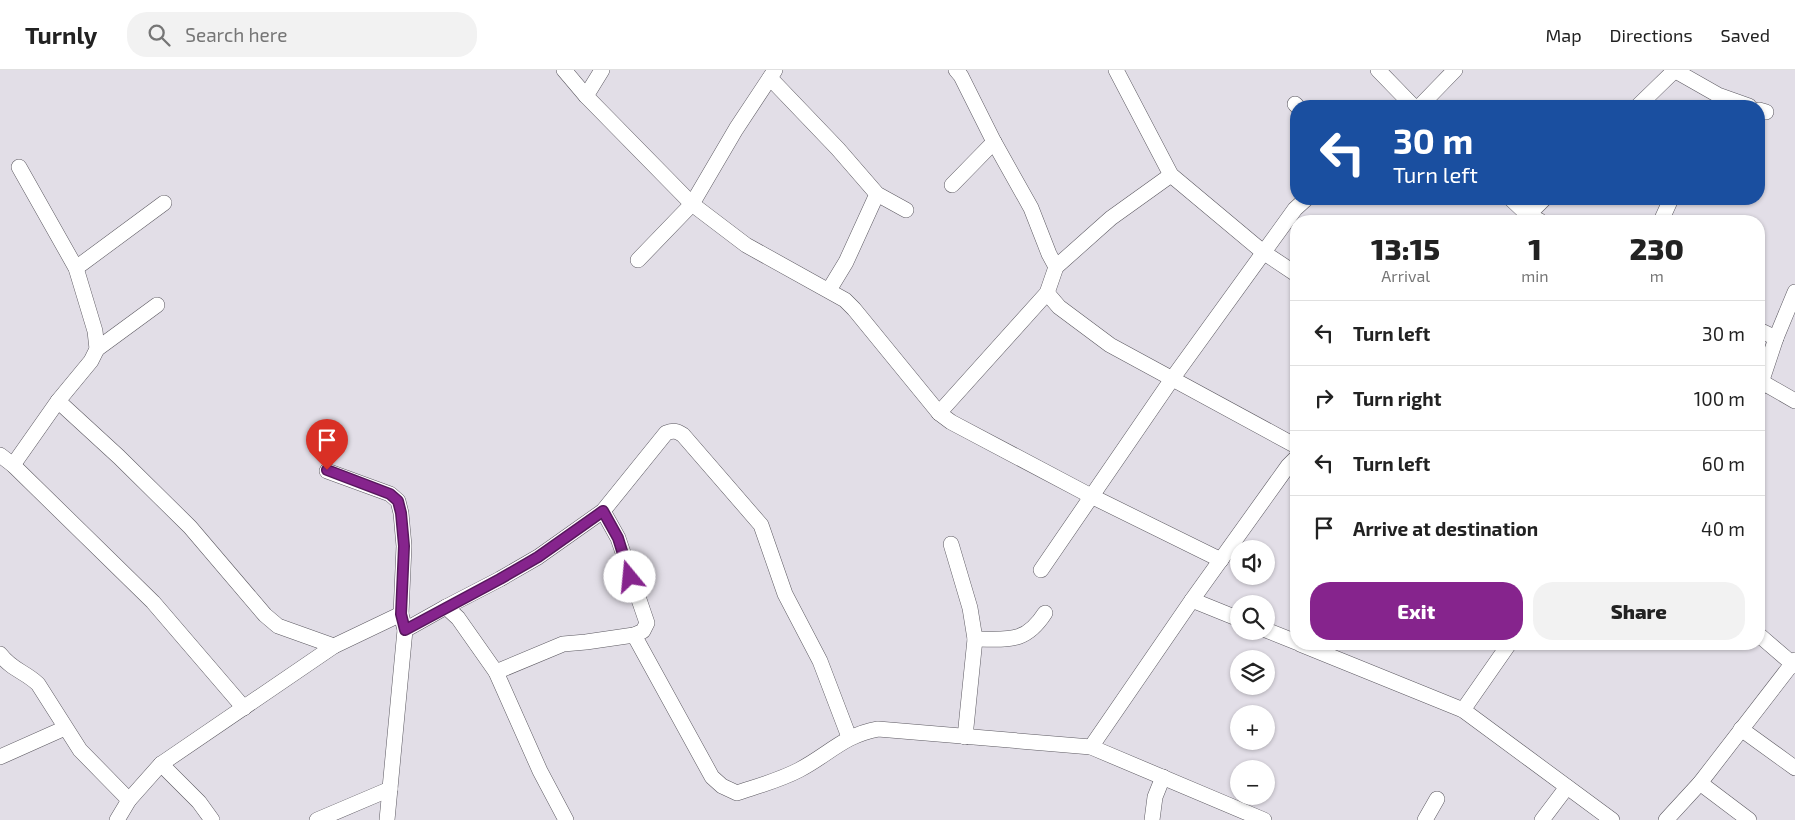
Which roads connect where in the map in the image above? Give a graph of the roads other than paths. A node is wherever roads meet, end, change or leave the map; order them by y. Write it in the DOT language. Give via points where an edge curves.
graph roads {
  1 [pos="564,70"];
  2 [pos="602,70"];
  3 [pos="956,70"];
  4 [pos="1116,70"];
  5 [pos="1378,70"];
  6 [pos="1455,70"];
  7 [pos="1675,70"];
  8 [pos="773,74"];
  9 [pos="586,96"];
  10 [pos="1407,100"];
  11 [pos="1426,100"];
  12 [pos="1644,100"];
  13 [pos="1714,100"];
  14 [pos="994,142"];
  15 [pos="19,167"];
  16 [pos="1171,175"];
  17 [pos="952,185"];
  18 [pos="878,194"];
  19 [pos="164,203"];
  20 [pos="692,204"];
  21 [pos="1299,205"];
  22 [pos="1517,205"];
  23 [pos="906,210"];
  24 [pos="1291,215"];
  25 [pos="1526,215"];
  26 [pos="1290,216"];
  27 [pos="1263,252"];
  28 [pos="638,260"];
  29 [pos="1056,267"];
  30 [pos="76,268"];
  31 [pos="1290,270"];
  32 [pos="829,290"];
  33 [pos="1795,292"];
  34 [pos="1047,293"];
  35 [pos="157,305"];
  36 [pos="1765,333"];
  37 [pos="1776,338"];
  38 [pos="97,349"];
  39 [pos="1765,370"];
  40 [pos="1172,379"];
  41 [pos="1765,387"];
  42 [pos="58,401"];
  43 [pos="1795,401"];
  44 [pos="938,413"];
  45 [pos="1290,443"];
  46 [pos="0,455"];
  47 [pos="14,466"];
  48 [pos="327,470"];
  49 [pos="1290,470"];
  50 [pos="1091,496"];
  51 [pos="603,511"];
  52 [pos="951,544"];
  53 [pos="1220,560"];
  54 [pos="1041,570"];
  55 [pos="1192,600"];
  56 [pos="446,607"];
  57 [pos="1045,613"];
  58 [pos="401,614"];
  59 [pos="1230,615"];
  60 [pos="405,630"];
  61 [pos="1275,634"];
  62 [pos="634,635"];
  63 [pos="975,639"];
  64 [pos="1290,640"];
  65 [pos="1765,640"];
  66 [pos="334,646"];
  67 [pos="1315,650"];
  68 [pos="1506,650"];
  69 [pos="0,654"];
  70 [pos="1794,663"];
  71 [pos="496,672"];
  72 [pos="244,708"];
  73 [pos="1463,710"];
  74 [pos="65,728"];
  75 [pos="1741,729"];
  76 [pos="849,737"];
  77 [pos="965,737"];
  78 [pos="1092,747"];
  79 [pos="0,757"];
  80 [pos="161,764"];
  81 [pos="1795,768"];
  82 [pos="1163,777"];
  83 [pos="1700,783"];
  84 [pos="1567,787"];
  85 [pos="390,789"];
  86 [pos="1437,799"];
  87 [pos="129,800"];
  88 [pos="117,820"];
  89 [pos="212,820"];
  90 [pos="317,820"];
  91 [pos="387,820"];
  92 [pos="566,820"];
  93 [pos="1152,820"];
  94 [pos="1264,820"];
  95 [pos="1425,820"];
  96 [pos="1542,820"];
  97 [pos="1612,820"];
  98 [pos="1666,820"];
  99 [pos="1749,820"];
  1 -- 9 [label="street"];
  2 -- 9 [label="street"];
  3 -- 14 [label="street"];
  4 -- 16 [label="street"];
  5 -- 10 [label="street"];
  6 -- 11 [label="street"];
  7 -- 12 [label="street"];
  7 -- 13 [label="street"];
  8 -- 18 [label="street"];
  8 -- 20 [label="street" via="736,128"];
  9 -- 20 [label="street"];
  14 -- 17 [label="street"];
  14 -- 29 [label="street" via="1031,208"];
  15 -- 30 [label="street"];
  16 -- 27 [label="street"];
  16 -- 29 [label="street" via="1111,218"];
  18 -- 23 [label="street"];
  18 -- 32 [label="street"];
  19 -- 30 [label="street"];
  20 -- 28 [label="street"];
  20 -- 32 [label="street" via="746,245"];
  21 -- 24 [label="street"];
  22 -- 25 [label="street"];
  26 -- 27 [label="street"];
  27 -- 31 [label="street"];
  27 -- 40 [label="street"];
  29 -- 34 [label="street"];
  30 -- 38 [label="street" via="95,331"];
  32 -- 44 [label="street" via="854,309"];
  33 -- 37 [label="street"];
  34 -- 40 [label="street" via="1058,307 1110,345"];
  34 -- 44 [label="street"];
  35 -- 38 [label="street"];
  36 -- 37 [label="street"];
  37 -- 39 [label="street"];
  38 -- 42 [label="street"];
  40 -- 45 [label="street"];
  40 -- 50 [label="street"];
  41 -- 43 [label="street"];
  42 -- 47 [label="street"];
  42 -- 66 [label="street" via="190,527 265,615 278,626"];
  44 -- 50 [label="street"];
  46 -- 47 [label="street"];
  47 -- 72 [label="street" via="153,602"];
  48 -- 58 [label="street" via="390,494 398,501 404,546"];
  49 -- 53 [label="street"];
  50 -- 53 [label="street"];
  50 -- 54 [label="street"];
  51 -- 56 [label="street" via="538,557"];
  51 -- 62 [label="street" via="618,538 647,622 643,631"];
  51 -- 76 [label="street" via="666,433 672,430 683,436 761,526 785,594 820,661"];
  52 -- 63 [label="street" via="970,608"];
  53 -- 55 [label="street"];
  55 -- 59 [label="street"];
  55 -- 78 [label="street"];
  56 -- 60 [label="street"];
  56 -- 71 [label="street" via="458,618"];
  57 -- 63 [label="street" via="1030,631 1015,639"];
  58 -- 60 [label="street"];
  58 -- 66 [label="street"];
  60 -- 85 [label="street"];
  61 -- 64 [label="street"];
  62 -- 71 [label="street" via="563,644"];
  62 -- 76 [label="street" via="712,777 722,786 737,793 772,781 799,770"];
  63 -- 77 [label="street"];
  65 -- 70 [label="street"];
  66 -- 72 [label="street"];
  67 -- 73 [label="street"];
  68 -- 73 [label="street"];
  69 -- 74 [label="street" via="8,664 38,684"];
  70 -- 75 [label="street"];
  71 -- 92 [label="street" via="540,771"];
  72 -- 80 [label="street"];
  73 -- 84 [label="street"];
  74 -- 79 [label="street"];
  74 -- 87 [label="street" via="80,750"];
  75 -- 81 [label="street"];
  75 -- 83 [label="street"];
  76 -- 77 [label="street" via="878,729"];
  77 -- 78 [label="street"];
  78 -- 82 [label="street"];
  80 -- 87 [label="street"];
  80 -- 89 [label="street" via="199,802"];
  82 -- 93 [label="street" via="1155,797"];
  82 -- 94 [label="street"];
  83 -- 98 [label="street"];
  83 -- 99 [label="street"];
  84 -- 96 [label="street"];
  84 -- 97 [label="street"];
  85 -- 90 [label="street"];
  85 -- 91 [label="street"];
  86 -- 95 [label="street"];
  87 -- 88 [label="street"];
}
